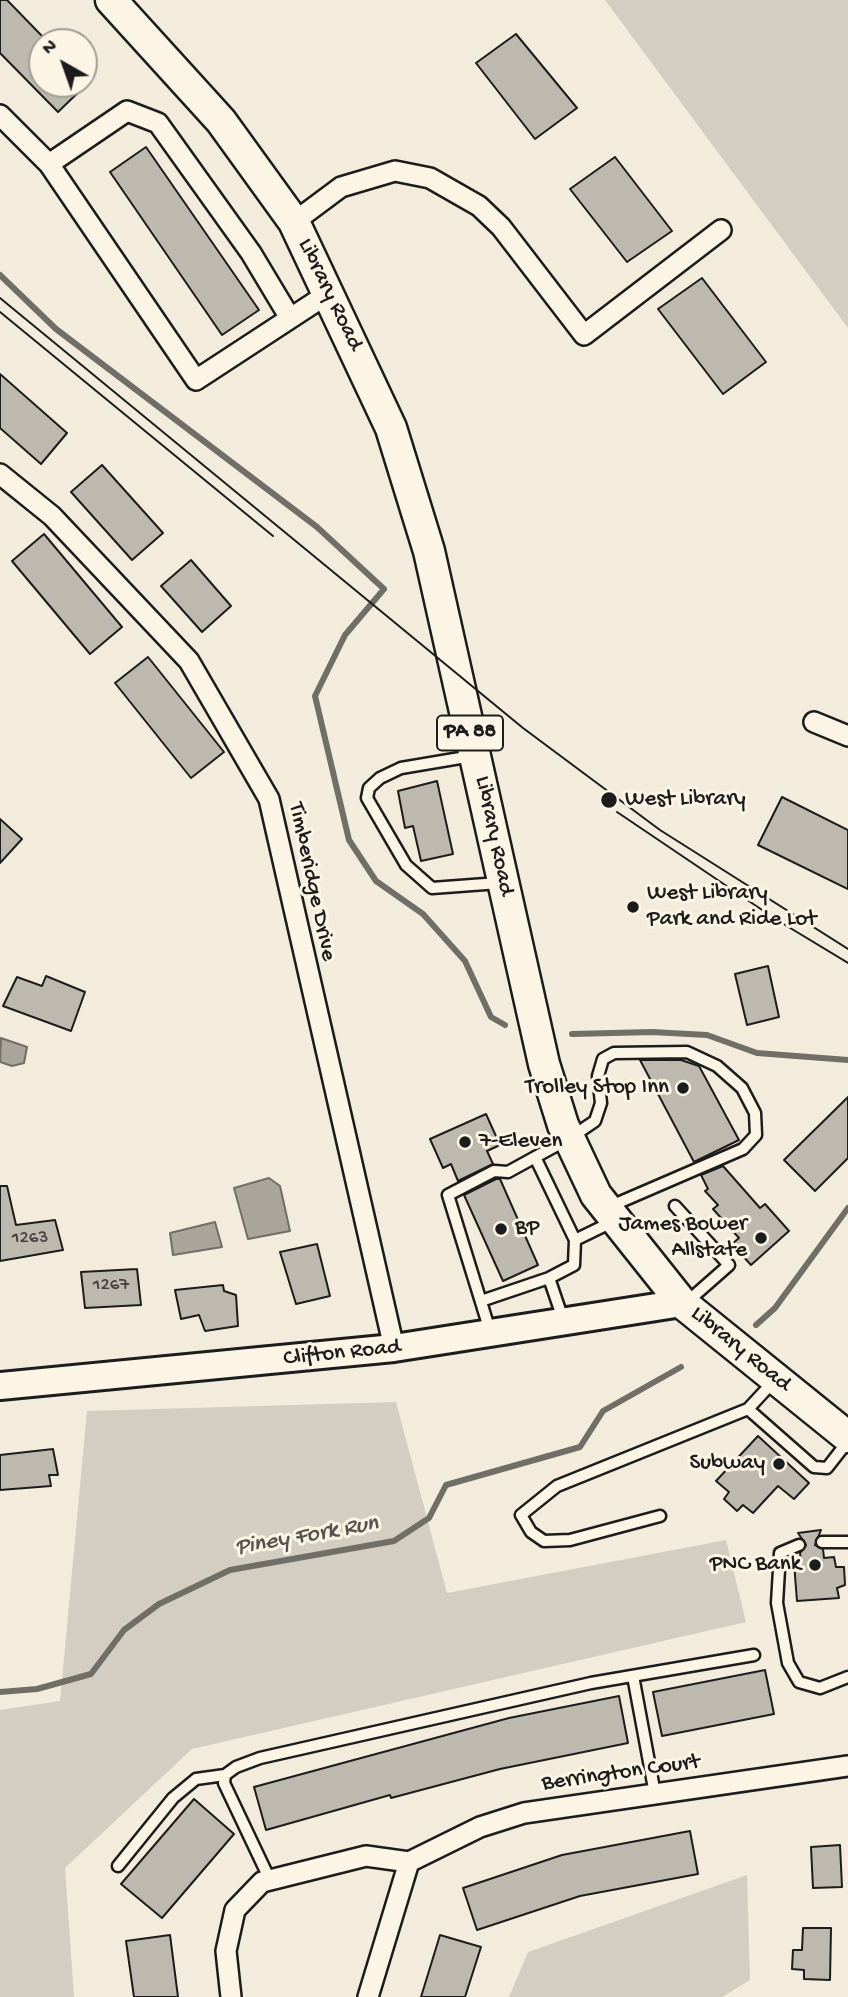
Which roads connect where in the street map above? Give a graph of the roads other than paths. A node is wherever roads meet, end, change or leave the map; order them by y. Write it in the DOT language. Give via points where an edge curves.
graph roads {
  1 [pos="111,0"];
  2 [pos="0,115"];
  3 [pos="49,164"];
  4 [pos="294,222"];
  5 [pos="721,230"];
  6 [pos="329,293"];
  7 [pos="290,318"];
  8 [pos="0,474"];
  9 [pos="814,722"];
  10 [pos="848,736"];
  11 [pos="475,755"];
  12 [pos="503,882"];
  13 [pos="570,1138"];
  14 [pos="535,1157"];
  15 [pos="675,1206"];
  16 [pos="610,1214"];
  17 [pos="575,1240"];
  18 [pos="549,1278"];
  19 [pos="481,1301"];
  20 [pos="683,1304"];
  21 [pos="564,1323"];
  22 [pos="492,1335"];
  23 [pos="394,1348"];
  24 [pos="775,1379"];
  25 [pos="0,1386"];
  26 [pos="748,1409"];
  27 [pos="848,1439"];
  28 [pos="660,1517"];
  29 [pos="822,1542"];
  30 [pos="848,1542"];
  31 [pos="799,1545"];
  32 [pos="754,1655"];
  33 [pos="633,1676"];
  34 [pos="848,1677"];
  35 [pos="848,1766"];
  36 [pos="225,1775"];
  37 [pos="655,1794"];
  38 [pos="409,1862"];
  39 [pos="118,1866"];
  40 [pos="270,1880"];
  41 [pos="231,1997"];
  42 [pos="368,1997"];
  1 -- 4 [label="main road, Library Road / PA 88" via="221,121"];
  2 -- 3 [label="street"];
  3 -- 7 [label="street" via="127,111 158,123 251,253"];
  3 -- 7 [label="street" via="196,380"];
  4 -- 5 [label="street" via="341,187 395,171 430,178 479,206 501,227 584,335"];
  4 -- 6 [label="main road, Library Road / PA 88"];
  6 -- 7 [label="street"];
  6 -- 11 [label="main road, Library Road / PA 88" via="391,428 429,551"];
  8 -- 23 [label="street, Timberidge Drive" via="52,516 190,661 269,799"];
  9 -- 10 [label="street"];
  11 -- 12 [label="main road, Library Road / PA 88"];
  11 -- 12 [label="lane" via="401,768 380,778 369,788 367,798 406,865 432,888"];
  12 -- 13 [label="main road, Library Road / PA 88" via="544,1064"];
  13 -- 14 [label="lane"];
  13 -- 16 [label="main road, Library Road / PA 88" via="596,1195"];
  13 -- 16 [label="lane" via="595,1121 601,1103 598,1076 603,1059 614,1053 687,1052 717,1066 742,1088 755,1113 756,1135 743,1149"];
  14 -- 17 [label="lane"];
  14 -- 19 [label="lane" via="508,1172 494,1171 448,1195"];
  15 -- 20 [label="lane" via="729,1265"];
  16 -- 17 [label="lane"];
  16 -- 20 [label="main road, Library Road / PA 88"];
  17 -- 18 [label="lane" via="574,1265"];
  18 -- 19 [label="lane"];
  18 -- 21 [label="lane"];
  19 -- 22 [label="lane"];
  20 -- 21 [label="main road, Clifton Road"];
  20 -- 24 [label="main road, Library Road / PA 88"];
  21 -- 22 [label="main road, Clifton Road"];
  22 -- 23 [label="main road, Clifton Road"];
  23 -- 25 [label="main road, Clifton Road"];
  24 -- 26 [label="lane"];
  24 -- 27 [label="main road, Library Road / PA 88"];
  26 -- 27 [label="lane" via="814,1467 827,1468"];
  26 -- 28 [label="lane" via="557,1486 521,1515 531,1532 544,1541 570,1540"];
  29 -- 30 [label="lane"];
  31 -- 34 [label="lane" via="780,1553 777,1603 788,1663 799,1682 820,1688"];
  32 -- 33 [label="lane"];
  33 -- 36 [label="lane" via="260,1758"];
  33 -- 37 [label="lane"];
  35 -- 37 [label="street, Berrington Court"];
  36 -- 39 [label="lane" via="196,1779 173,1798"];
  36 -- 40 [label="lane" via="224,1783"];
  37 -- 38 [label="street, Berrington Court" via="524,1813 480,1827"];
  38 -- 40 [label="street" via="366,1856"];
  38 -- 42 [label="street"];
  40 -- 41 [label="street" via="262,1882 235,1910 226,1951"];
}
